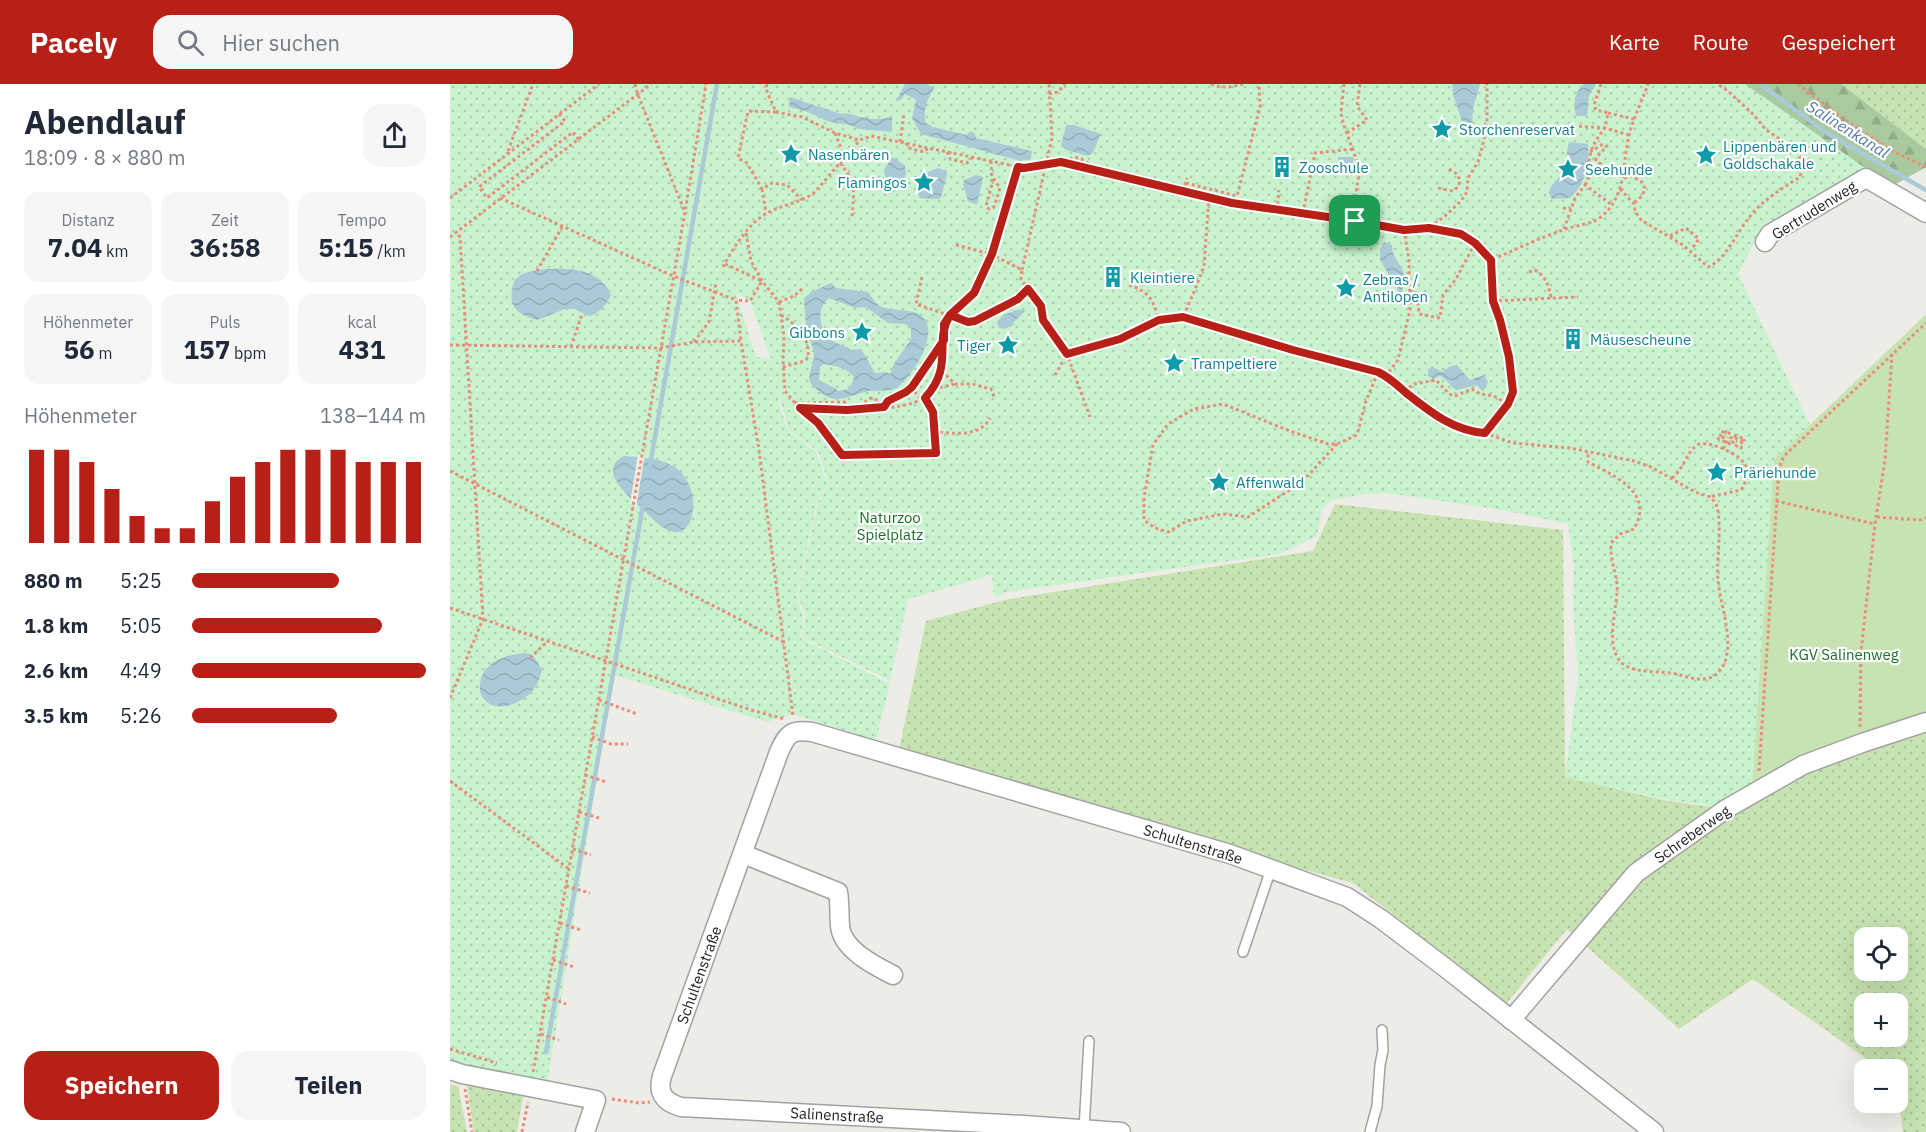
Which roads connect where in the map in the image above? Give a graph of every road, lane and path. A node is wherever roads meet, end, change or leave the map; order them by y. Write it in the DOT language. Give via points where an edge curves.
graph roads {
  1 [pos="533,84"];
  2 [pos="599,84"];
  3 [pos="636,84"];
  4 [pos="651,84"];
  5 [pos="706,84"];
  6 [pos="767,84"];
  7 [pos="1049,84"];
  8 [pos="1065,84"];
  9 [pos="1210,84"];
  10 [pos="1242,84"];
  11 [pos="1260,84"];
  12 [pos="1344,84"];
  13 [pos="1360,84"];
  14 [pos="1487,84"];
  15 [pos="1601,84"];
  16 [pos="1648,84"];
  17 [pos="1717,84"];
  18 [pos="1798,84"];
  19 [pos="1049,94"];
  20 [pos="638,95"];
  21 [pos="776,112"];
  22 [pos="904,113"];
  23 [pos="1608,113"];
  24 [pos="559,114"];
  25 [pos="1634,120"];
  26 [pos="1573,126"];
  27 [pos="1605,128"];
  28 [pos="835,133"];
  29 [pos="1347,133"];
  30 [pos="1629,135"];
  31 [pos="579,140"];
  32 [pos="860,140"];
  33 [pos="900,142"];
  34 [pos="1354,149"];
  35 [pos="1590,152"];
  36 [pos="507,153"];
  37 [pos="845,158"];
  38 [pos="991,161"];
  39 [pos="1065,163"];
  40 [pos="840,164"];
  41 [pos="1047,164"];
  42 [pos="1018,167"];
  43 [pos="1926,167"];
  44 [pos="1091,169"];
  45 [pos="1449,170"];
  46 [pos="1600,175"];
  47 [pos="992,176"];
  48 [pos="1624,178"];
  49 [pos="1585,185"];
  50 [pos="1458,187"];
  51 [pos="1438,188"];
  52 [pos="762,189"];
  53 [pos="1620,189"];
  54 [pos="1279,190"];
  55 [pos="1183,191"];
  56 [pos="1467,192"];
  57 [pos="1209,197"];
  58 [pos="450,198"];
  59 [pos="501,198"];
  60 [pos="802,200"];
  61 [pos="1634,204"];
  62 [pos="1612,206"];
  63 [pos="1563,208"];
  64 [pos="1571,209"];
  65 [pos="1277,210"];
  66 [pos="685,212"];
  67 [pos="766,213"];
  68 [pos="1303,213"];
  69 [pos="1926,213"];
  70 [pos="852,216"];
  71 [pos="1355,221"];
  72 [pos="562,227"];
  73 [pos="1429,228"];
  74 [pos="1404,230"];
  75 [pos="1564,230"];
  76 [pos="456,232"];
  77 [pos="746,233"];
  78 [pos="1670,236"];
  79 [pos="450,237"];
  80 [pos="1765,242"];
  81 [pos="1475,243"];
  82 [pos="956,245"];
  83 [pos="1691,250"];
  84 [pos="992,254"];
  85 [pos="1491,260"];
  86 [pos="1022,270"];
  87 [pos="537,271"];
  88 [pos="1529,272"];
  89 [pos="673,276"];
  90 [pos="922,277"];
  91 [pos="762,281"];
  92 [pos="716,284"];
  93 [pos="1129,285"];
  94 [pos="804,287"];
  95 [pos="1028,289"];
  96 [pos="1410,290"];
  97 [pos="714,292"];
  98 [pos="1578,297"];
  99 [pos="1551,298"];
  100 [pos="736,300"];
  101 [pos="1493,301"];
  102 [pos="779,303"];
  103 [pos="582,314"];
  104 [pos="781,315"];
  105 [pos="950,315"];
  106 [pos="1183,317"];
  107 [pos="1159,320"];
  108 [pos="1926,323"];
  109 [pos="944,340"];
  110 [pos="741,341"];
  111 [pos="694,342"];
  112 [pos="450,345"];
  113 [pos="467,347"];
  114 [pos="571,347"];
  115 [pos="660,348"];
  116 [pos="1892,353"];
  117 [pos="1067,354"];
  118 [pos="783,367"];
  119 [pos="942,370"];
  120 [pos="1378,372"];
  121 [pos="1055,375"];
  122 [pos="1386,376"];
  123 [pos="955,384"];
  124 [pos="912,387"];
  125 [pos="932,390"];
  126 [pos="1404,391"];
  127 [pos="923,398"];
  128 [pos="994,399"];
  129 [pos="795,403"];
  130 [pos="1508,404"];
  131 [pos="884,407"];
  132 [pos="800,408"];
  133 [pos="862,408"];
  134 [pos="876,408"];
  135 [pos="847,410"];
  136 [pos="1090,417"];
  137 [pos="990,418"];
  138 [pos="934,432"];
  139 [pos="1485,433"];
  140 [pos="1337,444"];
  141 [pos="1718,446"];
  142 [pos="1723,449"];
  143 [pos="1588,453"];
  144 [pos="1716,453"];
  145 [pos="1736,455"];
  146 [pos="450,471"];
  147 [pos="1671,478"];
  148 [pos="476,484"];
  149 [pos="1710,498"];
  150 [pos="1776,501"];
  151 [pos="1876,517"];
  152 [pos="1926,518"];
  153 [pos="1875,524"];
  154 [pos="623,560"];
  155 [pos="450,608"];
  156 [pos="483,619"];
  157 [pos="548,641"];
  158 [pos="784,642"];
  159 [pos="530,658"];
  160 [pos="605,660"];
  161 [pos="450,698"];
  162 [pos="599,700"];
  163 [pos="637,714"];
  164 [pos="1926,722"];
  165 [pos="592,737"];
  166 [pos="1862,742"];
  167 [pos="628,744"];
  168 [pos="585,775"];
  169 [pos="450,781"];
  170 [pos="606,782"];
  171 [pos="1760,788"];
  172 [pos="579,812"];
  173 [pos="599,818"];
  174 [pos="573,849"];
  175 [pos="743,854"];
  176 [pos="591,855"];
  177 [pos="569,869"];
  178 [pos="1271,869"];
  179 [pos="566,886"];
  180 [pos="590,893"];
  181 [pos="560,923"];
  182 [pos="581,930"];
  183 [pos="1243,952"];
  184 [pos="553,960"];
  185 [pos="574,967"];
  186 [pos="893,975"];
  187 [pos="546,997"];
  188 [pos="566,1004"];
  189 [pos="1511,1020"];
  190 [pos="1382,1030"];
  191 [pos="540,1034"];
  192 [pos="559,1040"];
  193 [pos="1089,1041"];
  194 [pos="450,1049"];
  195 [pos="502,1064"];
  196 [pos="456,1072"];
  197 [pos="529,1077"];
  198 [pos="663,1097"];
  199 [pos="596,1100"];
  200 [pos="1023,1128"];
  201 [pos="1084,1129"];
  202 [pos="472,1132"];
  203 [pos="522,1132"];
  204 [pos="585,1132"];
  205 [pos="1121,1132"];
  206 [pos="1370,1132"];
  207 [pos="1654,1132"];
  1 -- 36 [label="path"];
  2 -- 24 [label="path"];
  3 -- 20 [label="path"];
  4 -- 20 [label="path"];
  5 -- 66 [label="path"];
  6 -- 21 [label="path"];
  7 -- 19 [label="path"];
  8 -- 19 [label="path" via="1058,92"];
  9 -- 10 [label="path"];
  11 -- 55 [label="path" via="1260,108 1237,196 1186,181"];
  12 -- 29 [label="path" via="1341,113"];
  13 -- 29 [label="path" via="1358,106 1367,120"];
  14 -- 56 [label="path" via="1484,140 1478,162 1468,178"];
  15 -- 23 [label="path" via="1594,105 1596,110"];
  16 -- 25 [label="path"];
  17 -- 83 [label="path" via="1766,130 1790,145 1802,159 1803,169 1800,177 1777,191 1748,219 1711,266 1706,266"];
  18 -- 43 [label="path" via="1889,149"];
  19 -- 41 [label="path" via="1052,138"];
  20 -- 31 [label="path"];
  20 -- 66 [label="path"];
  21 -- 28 [label="path" via="802,117"];
  21 -- 52 [label="path" via="748,111 738,158 747,163"];
  22 -- 33 [label="path"];
  23 -- 25 [label="path"];
  23 -- 27 [label="path"];
  24 -- 31 [label="path" via="565,121 479,188 487,198 573,132"];
  24 -- 36 [label="path"];
  25 -- 30 [label="path"];
  26 -- 27 [label="path"];
  27 -- 30 [label="path"];
  27 -- 35 [label="path"];
  28 -- 32 [label="path"];
  28 -- 37 [label="path"];
  29 -- 34 [label="path"];
  30 -- 48 [label="path"];
  31 -- 59 [label="path"];
  32 -- 33 [label="path" via="877,136"];
  32 -- 37 [label="path"];
  33 -- 38 [label="path" via="924,152 928,148 947,152 950,159 967,163 973,157"];
  34 -- 68 [label="path" via="1315,153"];
  34 -- 71 [label="path" via="1360,169"];
  35 -- 46 [label="path" via="1603,144 1607,146 1596,158 1601,164"];
  35 -- 49 [label="path"];
  36 -- 58 [label="path"];
  37 -- 40 [label="path"];
  38 -- 42 [label="path"];
  38 -- 47 [label="path"];
  39 -- 41 [label="path"];
  39 -- 44 [label="path"];
  39 -- 44 [label="path" via="1073,157 1083,159"];
  40 -- 60 [label="path" via="814,194"];
  40 -- 70 [label="path" via="855,190"];
  41 -- 42 [label="path"];
  41 -- 86 [label="path"];
  42 -- 84 [label="path"];
  44 -- 55 [label="path"];
  45 -- 50 [label="path" via="1457,174"];
  47 -- 47 [label="path" via="986,201 989,209 994,207 1000,188"];
  48 -- 53 [label="path"];
  48 -- 61 [label="path" via="1642,182 1645,189"];
  49 -- 62 [label="path"];
  49 -- 64 [label="path"];
  50 -- 51 [label="path" via="1453,191"];
  50 -- 56 [label="path"];
  52 -- 60 [label="path" via="772,183 787,185"];
  52 -- 67 [label="path"];
  53 -- 61 [label="path"];
  53 -- 62 [label="path"];
  54 -- 65 [label="path"];
  55 -- 57 [label="path"];
  56 -- 73 [label="path"];
  57 -- 65 [label="path"];
  57 -- 106 [label="path" via="1204,266"];
  59 -- 72 [label="path"];
  59 -- 76 [label="path"];
  60 -- 67 [label="path"];
  61 -- 78 [label="path" via="1641,220"];
  62 -- 75 [label="path" via="1595,221"];
  63 -- 64 [label="path"];
  64 -- 75 [label="path"];
  65 -- 68 [label="path"];
  66 -- 89 [label="path"];
  67 -- 77 [label="path"];
  68 -- 71 [label="path"];
  69 -- 80 [label="street, Gertrudenweg" via="1866,178 1770,234"];
  71 -- 74 [label="path"];
  72 -- 87 [label="path"];
  72 -- 89 [label="path"];
  73 -- 74 [label="path"];
  73 -- 81 [label="path" via="1461,234"];
  74 -- 96 [label="path"];
  75 -- 85 [label="path"];
  76 -- 79 [label="path"];
  76 -- 113 [label="path" via="460,237"];
  77 -- 91 [label="path" via="751,261"];
  77 -- 91 [label="path" via="724,266"];
  78 -- 83 [label="path"];
  78 -- 83 [label="path" via="1684,227 1690,230 1699,239"];
  81 -- 85 [label="path"];
  81 -- 96 [label="path" via="1443,295 1440,318 1419,314 1418,293"];
  82 -- 84 [label="path"];
  84 -- 86 [label="path"];
  84 -- 105 [label="path" via="974,293"];
  85 -- 101 [label="path"];
  86 -- 95 [label="path" via="1021,279"];
  88 -- 99 [label="path" via="1535,270 1543,275"];
  89 -- 97 [label="path"];
  89 -- 115 [label="path"];
  90 -- 105 [label="path" via="916,304"];
  91 -- 100 [label="path" via="750,301"];
  91 -- 102 [label="path"];
  92 -- 97 [label="path"];
  93 -- 107 [label="path" via="1150,297"];
  94 -- 102 [label="path"];
  95 -- 105 [label="path" via="1018,299 975,321"];
  95 -- 117 [label="path" via="1041,306 1043,320"];
  96 -- 122 [label="path" via="1410,310 1398,360"];
  97 -- 100 [label="path"];
  97 -- 111 [label="path" via="709,322"];
  98 -- 99 [label="path"];
  99 -- 101 [label="path"];
  100 -- 110 [label="path"];
  101 -- 130 [label="path" via="1512,373 1513,392"];
  102 -- 104 [label="path"];
  103 -- 114 [label="path"];
  104 -- 118 [label="path"];
  104 -- 118 [label="path" via="801,330 809,352 804,361"];
  105 -- 109 [label="path" via="944,324"];
  106 -- 107 [label="path"];
  106 -- 120 [label="path"];
  107 -- 117 [label="path" via="1120,339"];
  108 -- 116 [label="path"];
  109 -- 119 [label="path"];
  109 -- 124 [label="path"];
  110 -- 111 [label="path"];
  110 -- 158 [label="path"];
  111 -- 115 [label="path"];
  112 -- 113 [label="path"];
  113 -- 114 [label="path"];
  113 -- 148 [label="path"];
  114 -- 115 [label="path"];
  115 -- 154 [label="path"];
  116 -- 150 [label="path" via="1784,456"];
  116 -- 151 [label="path" via="1885,460"];
  117 -- 121 [label="path"];
  117 -- 136 [label="path"];
  118 -- 129 [label="path" via="785,391"];
  119 -- 123 [label="path"];
  119 -- 125 [label="path"];
  120 -- 122 [label="path"];
  120 -- 140 [label="path" via="1365,401 1357,435"];
  122 -- 126 [label="path"];
  123 -- 125 [label="path"];
  123 -- 128 [label="path" via="991,389"];
  124 -- 127 [label="path"];
  124 -- 131 [label="path"];
  125 -- 127 [label="path"];
  126 -- 130 [label="path" via="1414,384 1436,380 1449,394 1455,396 1472,389"];
  126 -- 139 [label="path" via="1450,424"];
  127 -- 131 [label="path"];
  127 -- 138 [label="path" via="933,412"];
  129 -- 132 [label="path"];
  129 -- 135 [label="path" via="848,402"];
  130 -- 139 [label="path"];
  131 -- 134 [label="path"];
  132 -- 135 [label="path"];
  132 -- 138 [label="path" via="818,423 842,455 936,453"];
  133 -- 134 [label="path"];
  133 -- 134 [label="path" via="872,398 879,399"];
  133 -- 135 [label="path"];
  137 -- 138 [label="path" via="976,431"];
  139 -- 143 [label="path" via="1513,443"];
  140 -- 140 [label="path" via="1290,431 1223,404 1194,409 1168,424 1153,445 1144,519 1168,532 1187,521 1223,514 1248,518 1302,482"];
  141 -- 142 [label="path"];
  141 -- 144 [label="path"];
  141 -- 147 [label="path" via="1695,446 1681,470"];
  142 -- 145 [label="path"];
  142 -- 145 [label="path" via="1730,439"];
  143 -- 147 [label="path" via="1634,461"];
  143 -- 149 [label="path" via="1588,462 1623,481 1636,495 1639,505 1634,529 1616,537 1611,547 1617,591 1615,652 1628,667 1700,680 1712,677 1722,668 1727,634 1718,582 1718,509"];
  145 -- 149 [label="path" via="1746,463 1742,489"];
  146 -- 148 [label="path"];
  147 -- 149 [label="path"];
  148 -- 154 [label="path"];
  148 -- 156 [label="path"];
  150 -- 153 [label="path"];
  150 -- 171 [label="path"];
  151 -- 152 [label="path"];
  151 -- 153 [label="path"];
  153 -- 166 [label="path" via="1861,652"];
  154 -- 158 [label="path"];
  154 -- 160 [label="path"];
  155 -- 156 [label="path"];
  156 -- 157 [label="path"];
  156 -- 161 [label="path"];
  157 -- 159 [label="path"];
  157 -- 160 [label="path"];
  158 -- 160 [label="path" via="793,720 751,710"];
  160 -- 162 [label="path"];
  162 -- 163 [label="path"];
  162 -- 165 [label="path"];
  164 -- 166 [label="street, Schreberweg"];
  165 -- 167 [label="path" via="611,744"];
  165 -- 168 [label="path"];
  166 -- 171 [label="street, Schreberweg" via="1803,765"];
  168 -- 170 [label="path"];
  168 -- 172 [label="path"];
  169 -- 177 [label="path"];
  171 -- 189 [label="street, Schreberweg" via="1636,873"];
  172 -- 173 [label="path"];
  172 -- 174 [label="path"];
  174 -- 176 [label="path"];
  174 -- 177 [label="path"];
  175 -- 178 [label="street, Schultenstraße" via="779,752 788,736 797,731 812,732 1132,825"];
  175 -- 186 [label="street" via="838,892 839,928 845,940 865,961"];
  175 -- 198 [label="street, Schultenstraße" via="662,1076 659,1086"];
  177 -- 179 [label="path"];
  178 -- 183 [label="lane"];
  178 -- 189 [label="street, Schultenstraße" via="1347,897 1381,918"];
  179 -- 180 [label="path"];
  179 -- 181 [label="path"];
  181 -- 182 [label="path"];
  181 -- 184 [label="path"];
  184 -- 185 [label="path"];
  184 -- 187 [label="path"];
  187 -- 188 [label="path"];
  187 -- 191 [label="path"];
  189 -- 207 [label="street, Schultenstraße"];
  190 -- 206 [label="lane" via="1377,1106"];
  191 -- 192 [label="path"];
  191 -- 197 [label="path"];
  193 -- 201 [label="lane"];
  194 -- 195 [label="path"];
  196 -- 197 [label="street"];
  196 -- 202 [label="path"];
  197 -- 199 [label="street"];
  197 -- 203 [label="path"];
  198 -- 199 [label="path" via="648,1103"];
  198 -- 200 [label="street, Salinenstraße" via="681,1107"];
  199 -- 204 [label="street"];
  200 -- 201 [label="street, Salinenstraße"];
  201 -- 205 [label="street, Salinenstraße"];
}
